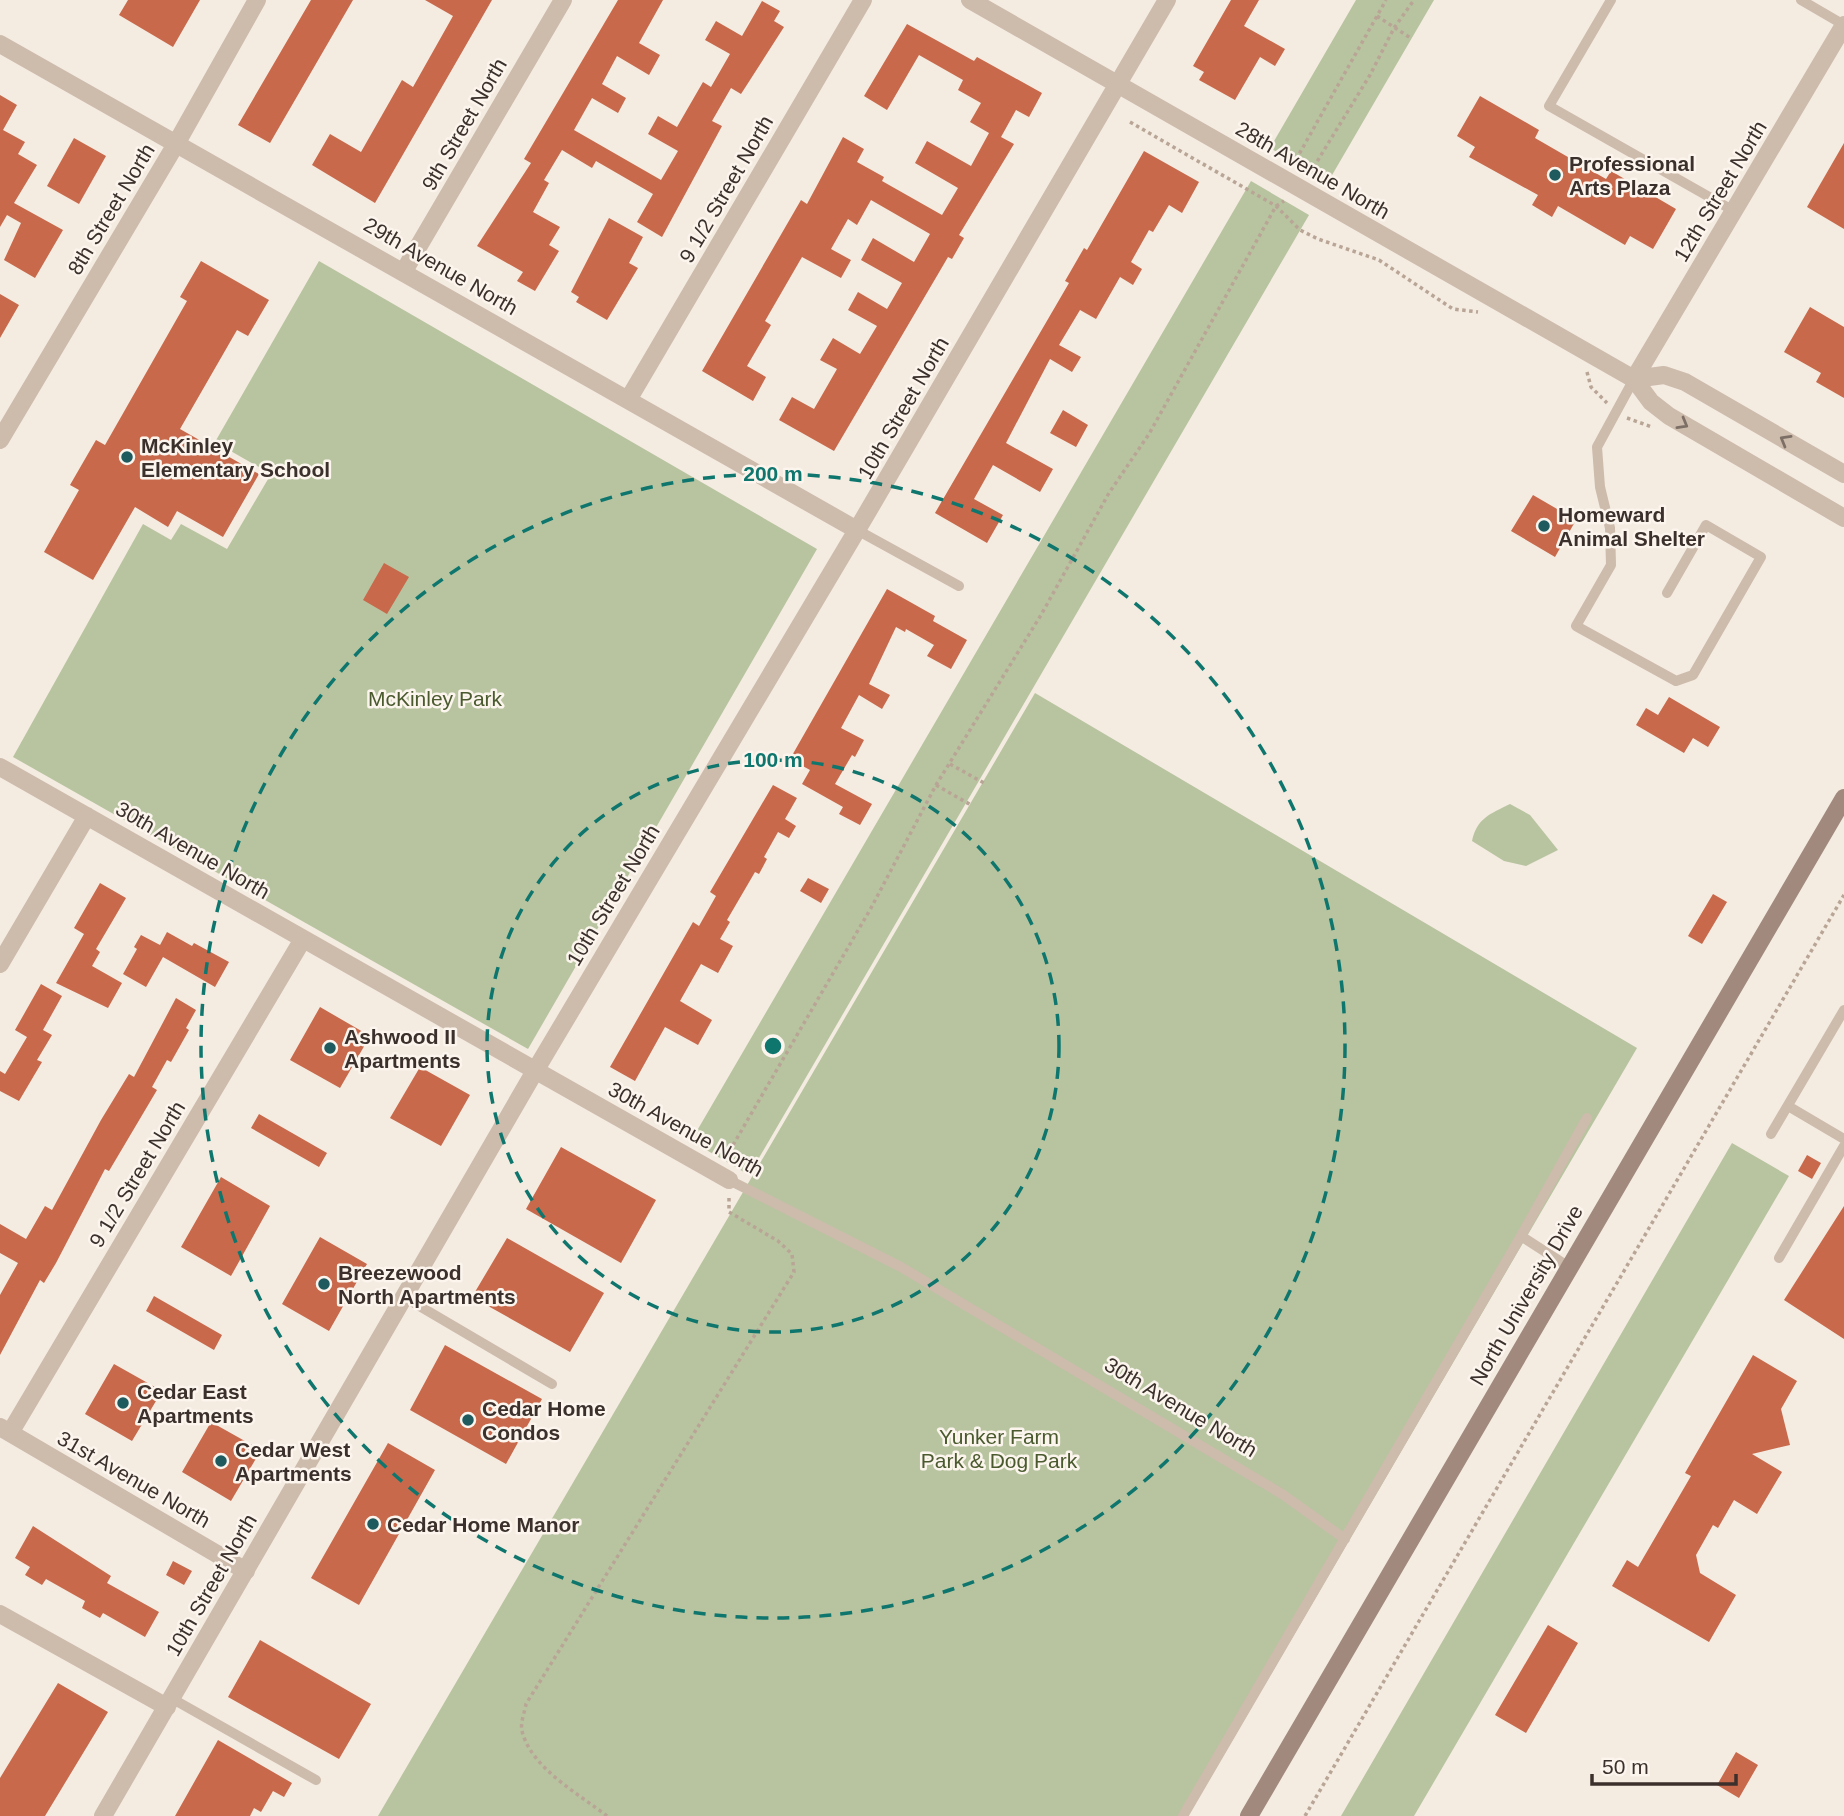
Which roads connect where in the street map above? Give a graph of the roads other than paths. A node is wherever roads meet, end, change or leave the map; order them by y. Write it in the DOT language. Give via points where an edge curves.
graph roads {
  1 [pos="257,0"];
  2 [pos="563,0"];
  3 [pos="863,0"];
  4 [pos="970,0"];
  5 [pos="1167,0"];
  6 [pos="1611,0"];
  7 [pos="1801,0"];
  8 [pos="1844,25"];
  9 [pos="0,44"];
  10 [pos="1118,85"];
  11 [pos="176,144"];
  12 [pos="1734,211"];
  13 [pos="404,271"];
  14 [pos="1634,379"];
  15 [pos="628,400"];
  16 [pos="0,440"];
  17 [pos="1844,474"];
  18 [pos="1844,518"];
  19 [pos="858,530"];
  20 [pos="959,586"];
  21 [pos="1667,593"];
  22 [pos="0,767"];
  23 [pos="1844,798"];
  24 [pos="87,816"];
  25 [pos="303,939"];
  26 [pos="0,964"];
  27 [pos="1844,1010"];
  28 [pos="535,1071"];
  29 [pos="1788,1106"];
  30 [pos="1587,1118"];
  31 [pos="1771,1134"];
  32 [pos="1844,1139"];
  33 [pos="1844,1146"];
  34 [pos="729,1181"];
  35 [pos="1521,1237"];
  36 [pos="1779,1258"];
  37 [pos="1569,1267"];
  38 [pos="404,1297"];
  39 [pos="552,1384"];
  40 [pos="5,1430"];
  41 [pos="1345,1539"];
  42 [pos="246,1571"];
  43 [pos="0,1614"];
  44 [pos="169,1703"];
  45 [pos="316,1780"];
  46 [pos="103,1816"];
  47 [pos="1183,1816"];
  48 [pos="1249,1816"];
  1 -- 11 [label="street, 8th Street North"];
  2 -- 13 [label="street, 9th Street North"];
  3 -- 15 [label="street, 9 1/2 Street North"];
  4 -- 10 [label="street, 28th Avenue North"];
  5 -- 10 [label="street, 10th Street North"];
  6 -- 12 [label="lane" via="1549,106"];
  7 -- 8 [label="lane"];
  8 -- 12 [label="street, 12th Street North"];
  9 -- 11 [label="street, 29th Avenue North"];
  10 -- 14 [label="street, 28th Avenue North"];
  10 -- 19 [label="street, 10th Street North"];
  11 -- 13 [label="street, 29th Avenue North"];
  11 -- 16 [label="street, 8th Street North"];
  12 -- 14 [label="street, 12th Street North"];
  13 -- 15 [label="street, 29th Avenue North"];
  17 -- 14 [label="street, one-way" via="1685,382 1664,375"];
  14 -- 18 [label="street, 28th Avenue North, one-way" via="1669,416"];
  14 -- 21 [label="lane" via="1597,447 1611,565 1576,626 1676,681 1693,675 1761,557 1706,525"];
  15 -- 19 [label="street, 29th Avenue North"];
  19 -- 20 [label="lane"];
  19 -- 28 [label="street, 10th Street North"];
  22 -- 24 [label="street, 30th Avenue North"];
  23 -- 37 [label="main road, North University Drive"];
  24 -- 25 [label="street, 30th Avenue North"];
  24 -- 26 [label="street"];
  25 -- 28 [label="street, 30th Avenue North"];
  25 -- 40 [label="street, 9 1/2 Street North"];
  27 -- 29 [label="lane"];
  28 -- 34 [label="street, 30th Avenue North"];
  28 -- 38 [label="street, 10th Street North"];
  29 -- 31 [label="lane"];
  29 -- 32 [label="lane"];
  30 -- 35 [label="lane"];
  33 -- 36 [label="lane"];
  34 -- 41 [label="lane, 30th Avenue North" via="901,1268 1282,1494"];
  35 -- 37 [label="lane"];
  35 -- 41 [label="lane"];
  37 -- 48 [label="main road, North University Drive"];
  38 -- 39 [label="lane"];
  38 -- 42 [label="street, 10th Street North"];
  40 -- 42 [label="street, 31st Avenue North"];
  41 -- 47 [label="lane"];
  42 -- 44 [label="street, 10th Street North"];
  43 -- 44 [label="street"];
  44 -- 45 [label="lane"];
  44 -- 46 [label="street, 10th Street North"];
}
